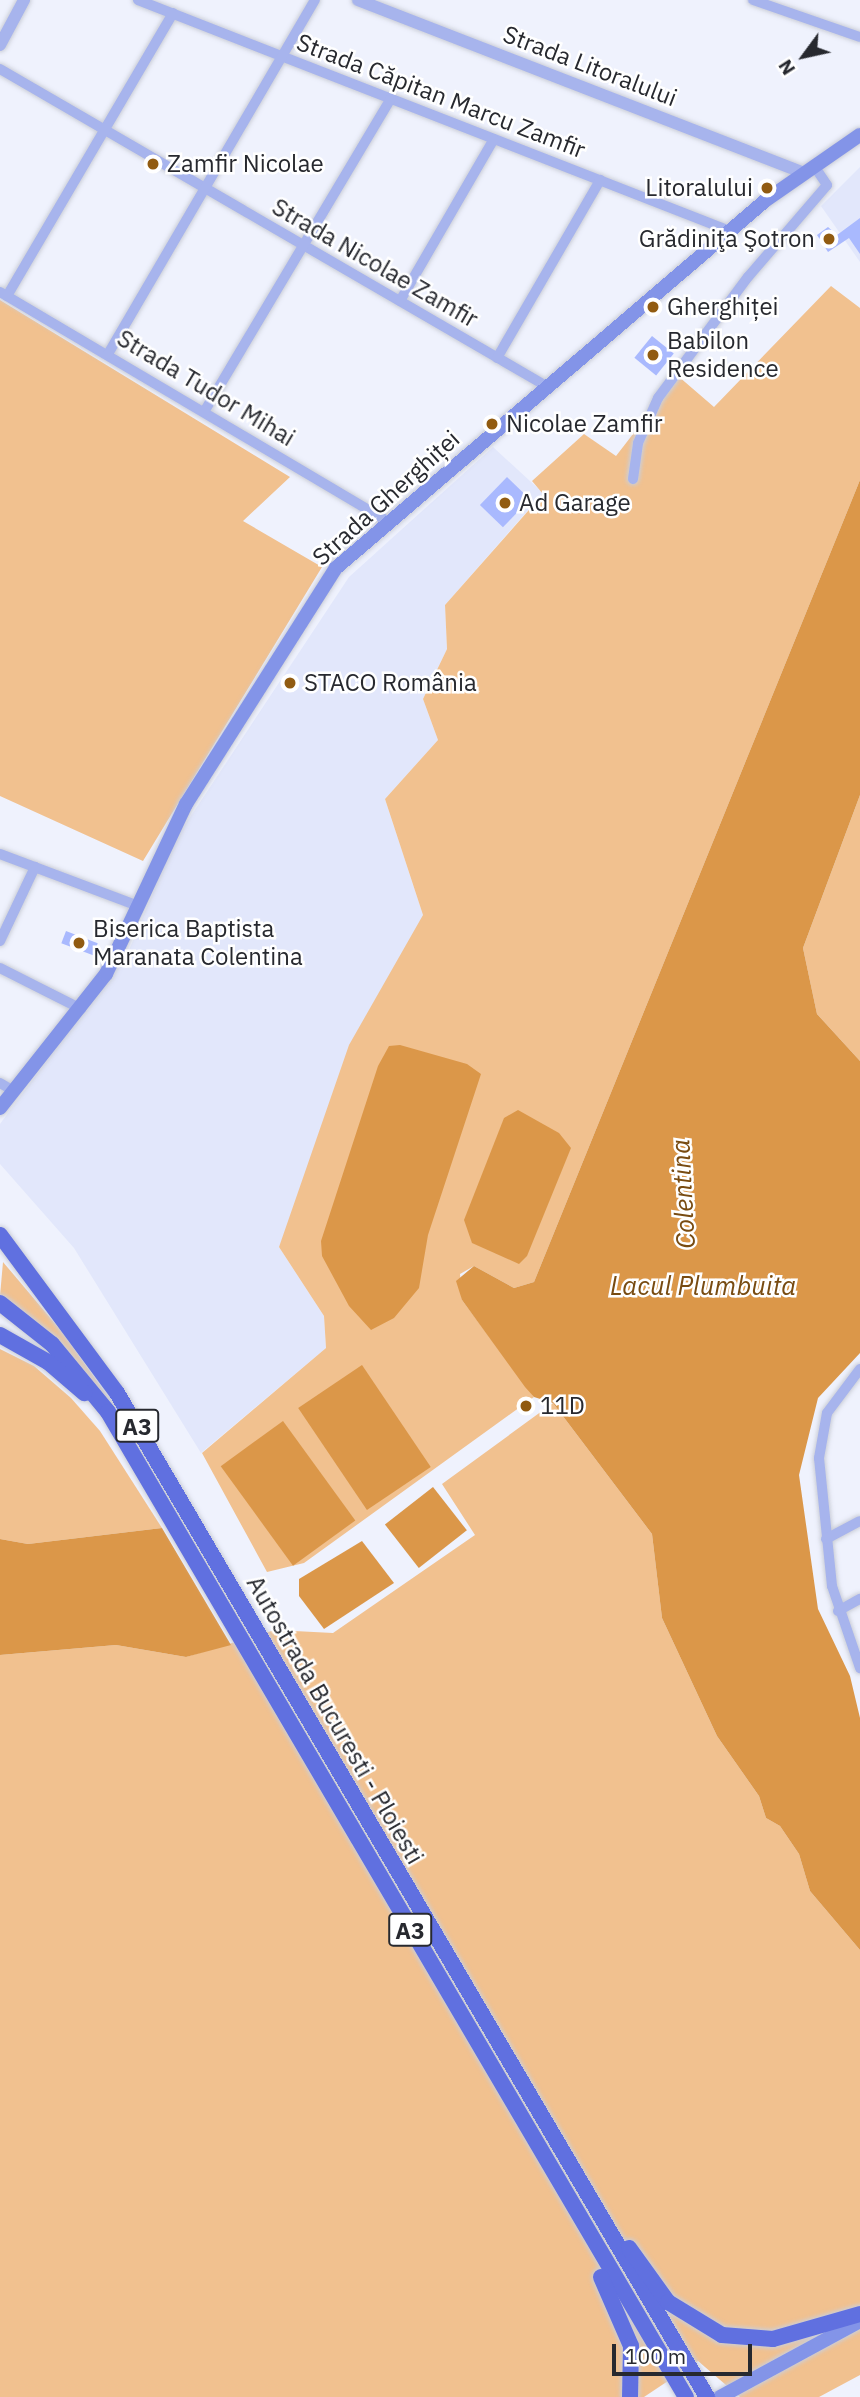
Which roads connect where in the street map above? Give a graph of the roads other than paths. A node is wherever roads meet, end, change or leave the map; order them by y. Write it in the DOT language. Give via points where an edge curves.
graph roads {
  1 [pos="24,0"];
  2 [pos="138,0"];
  3 [pos="315,0"];
  4 [pos="358,0"];
  5 [pos="753,0"];
  6 [pos="173,13"];
  7 [pos="860,37"];
  8 [pos="0,45"];
  9 [pos="282,56"];
  10 [pos="0,69"];
  11 [pos="391,98"];
  12 [pos="104,130"];
  13 [pos="860,136"];
  14 [pos="494,139"];
  15 [pos="810,170"];
  16 [pos="600,180"];
  17 [pos="204,188"];
  18 [pos="730,231"];
  19 [pos="303,245"];
  20 [pos="3,294"];
  21 [pos="400,301"];
  22 [pos="108,354"];
  23 [pos="497,358"];
  24 [pos="548,387"];
  25 [pos="204,412"];
  26 [pos="633,479"];
  27 [pos="389,522"];
  28 [pos="0,853"];
  29 [pos="36,867"];
  30 [pos="138,906"];
  31 [pos="0,941"];
  32 [pos="0,968"];
  33 [pos="81,1009"];
  34 [pos="0,1083"];
  35 [pos="15,1091"];
  36 [pos="0,1108"];
  37 [pos="0,1234"];
  38 [pos="0,1303"];
  39 [pos="0,1335"];
  40 [pos="860,1370"];
  41 [pos="132,1451"];
  42 [pos="860,1521"];
  43 [pos="826,1539"];
  44 [pos="860,1599"];
  45 [pos="838,1611"];
  46 [pos="860,1668"];
  47 [pos="534,2103"];
  48 [pos="532,2137"];
  49 [pos="860,2314"];
  50 [pos="860,2321"];
  51 [pos="630,2397"];
  52 [pos="686,2397"];
  53 [pos="707,2397"];
  54 [pos="720,2397"];
  1 -- 8 [label="street"];
  2 -- 6 [label="street, Strada Căpitan Marcu Zamfir"];
  3 -- 9 [label="street"];
  4 -- 15 [label="street, Strada Litoralului"];
  5 -- 7 [label="street"];
  6 -- 9 [label="street, Strada Căpitan Marcu Zamfir"];
  6 -- 12 [label="street"];
  9 -- 11 [label="street, Strada Căpitan Marcu Zamfir"];
  9 -- 17 [label="street"];
  10 -- 12 [label="street, Strada Nicolae Zamfir"];
  11 -- 14 [label="street, Strada Căpitan Marcu Zamfir"];
  11 -- 19 [label="street"];
  12 -- 17 [label="street, Strada Nicolae Zamfir"];
  12 -- 20 [label="street"];
  13 -- 15 [label="main road, Strada Gherghiței"];
  14 -- 16 [label="street, Strada Căpitan Marcu Zamfir"];
  14 -- 21 [label="street"];
  15 -- 18 [label="main road, Strada Gherghiței"];
  15 -- 26 [label="street" via="827,185 748,277 659,398 638,443"];
  16 -- 18 [label="street, Strada Căpitan Marcu Zamfir"];
  16 -- 23 [label="street"];
  17 -- 19 [label="street, Strada Nicolae Zamfir"];
  17 -- 22 [label="street"];
  18 -- 24 [label="main road, Strada Gherghiței"];
  19 -- 21 [label="street, Strada Nicolae Zamfir"];
  19 -- 25 [label="street"];
  20 -- 22 [label="street, Strada Tudor Mihai"];
  21 -- 23 [label="street, Strada Nicolae Zamfir"];
  22 -- 25 [label="street, Strada Tudor Mihai"];
  23 -- 24 [label="street, Strada Nicolae Zamfir"];
  24 -- 27 [label="main road, Strada Gherghiței"];
  25 -- 27 [label="street, Strada Tudor Mihai"];
  27 -- 30 [label="main road, Strada Gherghiței" via="336,568 316,596 186,804"];
  28 -- 29 [label="street"];
  29 -- 30 [label="street"];
  29 -- 31 [label="street"];
  30 -- 33 [label="main road, Strada Gherghiței" via="113,961"];
  32 -- 33 [label="street"];
  33 -- 35 [label="main road, Strada Gherghiței"];
  34 -- 35 [label="street"];
  35 -- 36 [label="main road, Strada Gherghiței"];
  37 -- 47 [label="highway, Autostrada Bucuresti - Ploiesti / A3" via="12,1258 95,1362 176,1492"];
  38 -- 41 [label="highway, A3" via="82,1377"];
  39 -- 41 [label="highway" via="66,1376"];
  40 -- 43 [label="street" via="833,1402 820,1436"];
  41 -- 48 [label="highway, Autostrada Bucuresti - Ploiesti / A3"];
  42 -- 43 [label="street"];
  43 -- 45 [label="street"];
  44 -- 45 [label="street"];
  45 -- 46 [label="street"];
  47 -- 49 [label="highway" via="646,2274 696,2324 738,2339 773,2339"];
  47 -- 53 [label="highway, A3"];
  48 -- 51 [label="highway" via="629,2337 634,2361"];
  48 -- 52 [label="highway, A3"];
  50 -- 54 [label="main road"];
}
